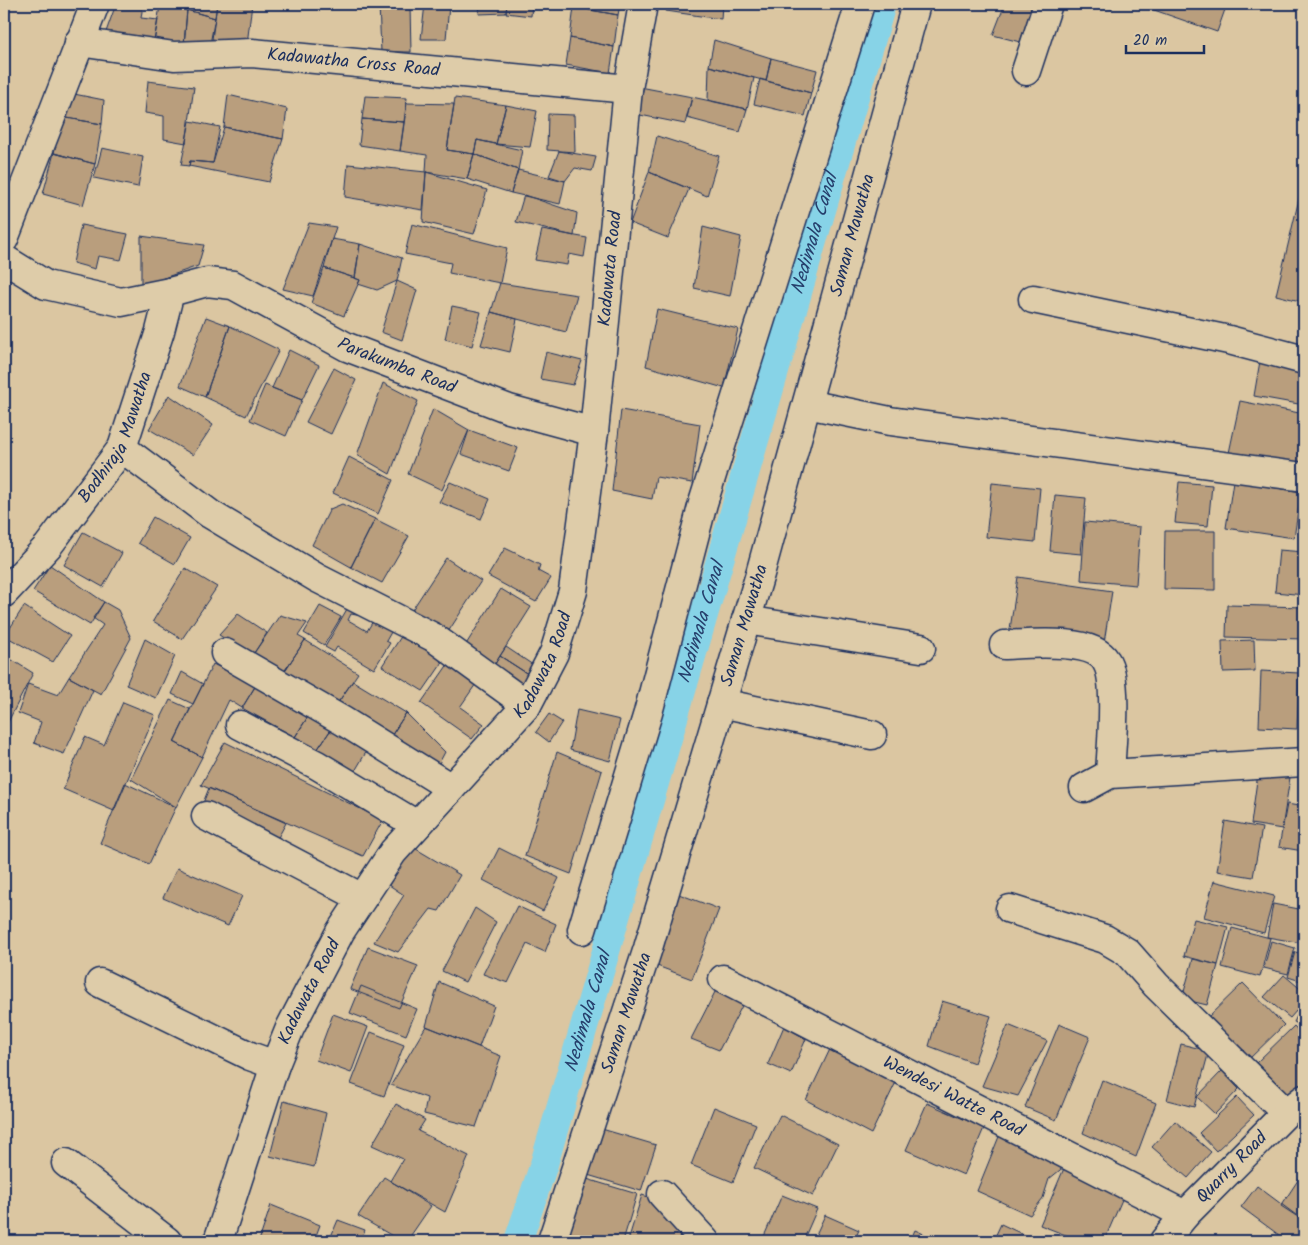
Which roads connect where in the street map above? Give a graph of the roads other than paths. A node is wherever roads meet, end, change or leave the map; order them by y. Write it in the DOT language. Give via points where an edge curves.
graph roads {
  1 [pos="95,4"];
  2 [pos="643,4"];
  3 [pos="860,4"];
  4 [pos="916,4"];
  5 [pos="1048,4"];
  6 [pos="79,42"];
  7 [pos="1026,71"];
  8 [pos="628,89"];
  9 [pos="4,239"];
  10 [pos="4,259"];
  11 [pos="170,292"];
  12 [pos="1033,299"];
  13 [pos="1304,360"];
  14 [pos="807,404"];
  15 [pos="594,432"];
  16 [pos="122,448"];
  17 [pos="1304,476"];
  18 [pos="4,593"];
  19 [pos="746,620"];
  20 [pos="1004,645"];
  21 [pos="921,648"];
  22 [pos="225,653"];
  23 [pos="721,703"];
  24 [pos="527,705"];
  25 [pos="240,725"];
  26 [pos="872,735"];
  27 [pos="1304,762"];
  28 [pos="1110,774"];
  29 [pos="451,788"];
  30 [pos="1084,788"];
  31 [pos="206,816"];
  32 [pos="418,825"];
  33 [pos="362,898"];
  34 [pos="1010,909"];
  35 [pos="582,930"];
  36 [pos="723,979"];
  37 [pos="100,983"];
  38 [pos="275,1065"];
  39 [pos="1295,1106"];
  40 [pos="66,1163"];
  41 [pos="662,1194"];
  42 [pos="1185,1215"];
  43 [pos="167,1241"];
  44 [pos="218,1241"];
  45 [pos="552,1241"];
  46 [pos="705,1241"];
  47 [pos="1164,1241"];
  1 -- 6 [label="street"];
  2 -- 8 [label="street, Kadawata Road"];
  3 -- 35 [label="street" via="703,503 648,713"];
  4 -- 14 [label="street, Saman Mawatha"];
  5 -- 7 [label="street"];
  6 -- 8 [label="street, Kadawatha Cross Road" via="174,56 252,53"];
  6 -- 9 [label="street"];
  8 -- 15 [label="street, Kadawata Road"];
  10 -- 11 [label="street" via="46,285 121,302"];
  11 -- 15 [label="street, Parakumba Road" via="207,282 233,286 347,347 509,409"];
  11 -- 16 [label="street, Bodhiraja Mawatha"];
  12 -- 13 [label="street" via="1229,340"];
  14 -- 17 [label="street" via="890,421"];
  14 -- 19 [label="street, Saman Mawatha"];
  15 -- 24 [label="street, Kadawata Road" via="572,591 554,653"];
  16 -- 18 [label="street, Bodhiraja Mawatha" via="48,546"];
  16 -- 24 [label="street" via="210,514 317,578 433,637"];
  19 -- 21 [label="street"];
  19 -- 23 [label="street, Saman Mawatha"];
  20 -- 28 [label="street" via="1057,642 1094,651 1106,660 1113,683"];
  22 -- 29 [label="street" via="343,720"];
  23 -- 26 [label="street"];
  23 -- 45 [label="street, Saman Mawatha" via="648,948"];
  24 -- 29 [label="street, Kadawata Road"];
  25 -- 32 [label="street" via="317,765"];
  27 -- 28 [label="street"];
  28 -- 30 [label="street"];
  29 -- 32 [label="street, Kadawata Road"];
  31 -- 33 [label="street"];
  32 -- 33 [label="street, Kadawata Road" via="393,852"];
  33 -- 38 [label="street, Kadawata Road" via="340,932 290,1028"];
  34 -- 39 [label="street" via="1105,939 1127,952 1156,985"];
  36 -- 42 [label="street, Wendesi Watte Road"];
  37 -- 38 [label="street"];
  38 -- 44 [label="street, Kadawata Road"];
  39 -- 42 [label="street, Quarry Road"];
  40 -- 43 [label="street"];
  41 -- 46 [label="street"];
  42 -- 47 [label="street, Quarry Road"];
}
